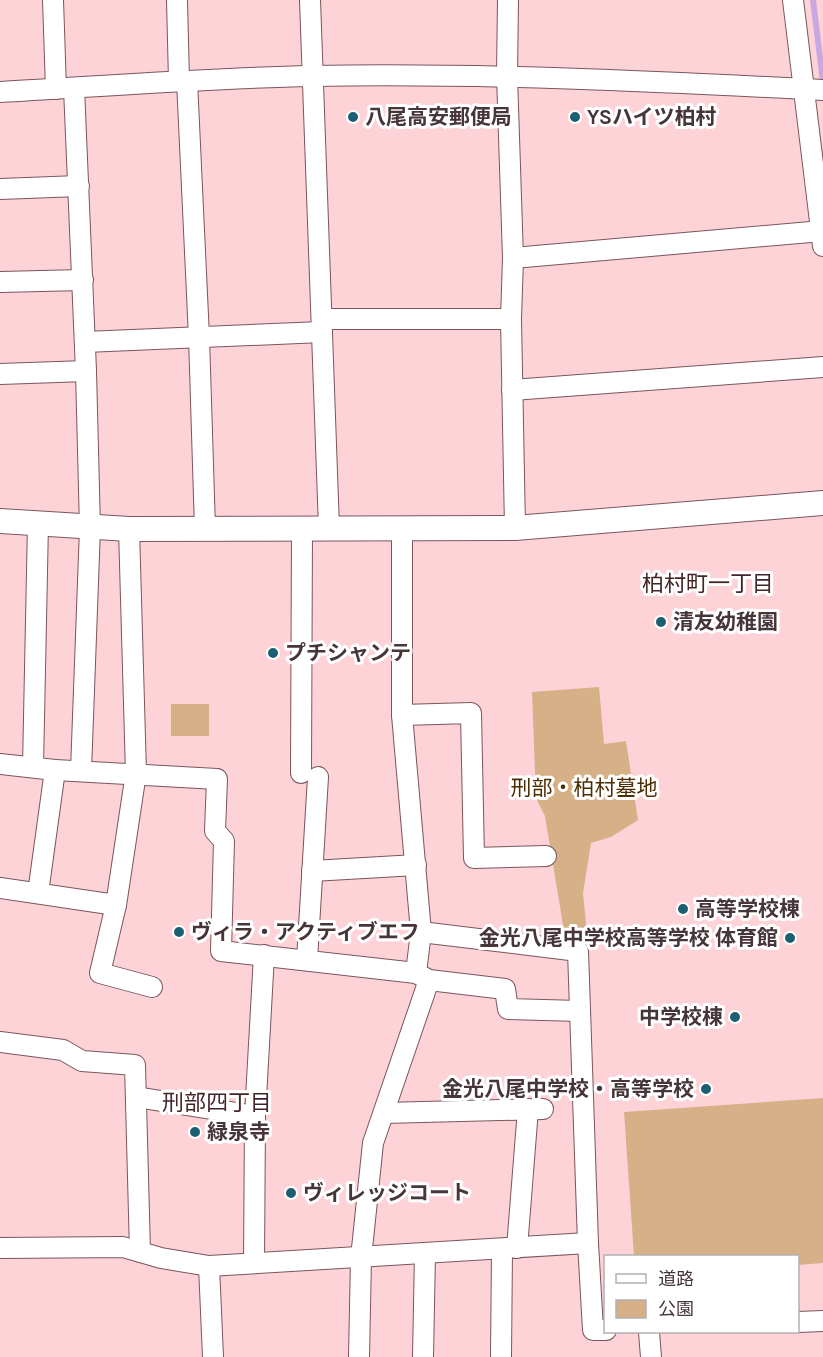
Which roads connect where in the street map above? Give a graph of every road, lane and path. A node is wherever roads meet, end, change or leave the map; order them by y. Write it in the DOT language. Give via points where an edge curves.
graph roads {
  1 [pos="53,0"];
  2 [pos="177,0"];
  3 [pos="310,0"];
  4 [pos="508,0"];
  5 [pos="793,0"];
  6 [pos="311,76"];
  7 [pos="507,76"];
  8 [pos="183,81"];
  9 [pos="65,89"];
  10 [pos="813,89"];
  11 [pos="0,92"];
  12 [pos="79,186"];
  13 [pos="0,189"];
  14 [pos="822,238"];
  15 [pos="513,258"];
  16 [pos="83,280"];
  17 [pos="0,282"];
  18 [pos="511,319"];
  19 [pos="322,326"];
  20 [pos="199,337"];
  21 [pos="85,342"];
  22 [pos="823,367"];
  23 [pos="86,371"];
  24 [pos="0,374"];
  25 [pos="512,390"];
  26 [pos="823,503"];
  27 [pos="0,521"];
  28 [pos="38,523"];
  29 [pos="90,528"];
  30 [pos="302,528"];
  31 [pos="329,528"];
  32 [pos="515,528"];
  33 [pos="129,529"];
  34 [pos="205,529"];
  35 [pos="402,529"];
  36 [pos="402,715"];
  37 [pos="0,764"];
  38 [pos="33,768"];
  39 [pos="55,770"];
  40 [pos="81,771"];
  41 [pos="136,773"];
  42 [pos="546,856"];
  43 [pos="416,865"];
  44 [pos="312,871"];
  45 [pos="0,888"];
  46 [pos="38,893"];
  47 [pos="116,905"];
  48 [pos="421,932"];
  49 [pos="264,955"];
  50 [pos="307,960"];
  51 [pos="423,977"];
  52 [pos="152,987"];
  53 [pos="579,1011"];
  54 [pos="0,1042"];
  55 [pos="136,1097"];
  56 [pos="384,1113"];
  57 [pos="255,1116"];
  58 [pos="588,1243"];
  59 [pos="0,1248"];
  60 [pos="509,1248"];
  61 [pos="140,1252"];
  62 [pos="425,1253"];
  63 [pos="361,1258"];
  64 [pos="254,1262"];
  65 [pos="208,1266"];
  66 [pos="823,1321"];
  67 [pos="799,1322"];
  68 [pos="604,1330"];
  69 [pos="649,1333"];
  70 [pos="213,1357"];
  71 [pos="359,1357"];
  72 [pos="423,1357"];
  73 [pos="501,1357"];
  74 [pos="651,1357"];
  1 -- 9 [label="street"];
  2 -- 8 [label="street"];
  3 -- 6 [label="street"];
  4 -- 7 [label="street"];
  5 -- 10 [label="street"];
  6 -- 7 [label="street"];
  6 -- 8 [label="street"];
  6 -- 19 [label="street"];
  7 -- 10 [label="street"];
  7 -- 15 [label="street"];
  8 -- 9 [label="street"];
  8 -- 20 [label="street"];
  9 -- 11 [label="street"];
  9 -- 12 [label="street"];
  10 -- 14 [label="street"];
  12 -- 13 [label="street"];
  12 -- 16 [label="street"];
  14 -- 15 [label="street"];
  15 -- 18 [label="street"];
  16 -- 17 [label="street"];
  16 -- 21 [label="street"];
  18 -- 19 [label="street"];
  18 -- 25 [label="street"];
  19 -- 20 [label="street"];
  19 -- 31 [label="street"];
  20 -- 21 [label="street"];
  20 -- 34 [label="street"];
  21 -- 23 [label="street"];
  22 -- 25 [label="street"];
  23 -- 24 [label="street"];
  23 -- 29 [label="street"];
  25 -- 32 [label="street"];
  26 -- 32 [label="street"];
  27 -- 28 [label="street"];
  28 -- 29 [label="street"];
  28 -- 38 [label="street"];
  29 -- 33 [label="street"];
  29 -- 40 [label="street"];
  30 -- 31 [label="street"];
  30 -- 34 [label="street"];
  30 -- 44 [label="street"];
  31 -- 35 [label="street"];
  32 -- 35 [label="street"];
  33 -- 34 [label="street"];
  33 -- 41 [label="street"];
  35 -- 36 [label="street"];
  36 -- 42 [label="street" via="471,713 474,858"];
  36 -- 43 [label="street"];
  37 -- 38 [label="street"];
  38 -- 39 [label="street"];
  39 -- 40 [label="street"];
  39 -- 46 [label="street"];
  40 -- 41 [label="street"];
  41 -- 47 [label="street"];
  41 -- 49 [label="street" via="217,779 215,831 224,841 221,951"];
  43 -- 44 [label="street"];
  43 -- 48 [label="street"];
  44 -- 50 [label="street"];
  45 -- 46 [label="street"];
  46 -- 47 [label="street"];
  47 -- 52 [label="street" via="100,973"];
  48 -- 51 [label="street"];
  48 -- 53 [label="street" via="578,951"];
  49 -- 50 [label="street"];
  49 -- 57 [label="street"];
  50 -- 51 [label="street"];
  51 -- 53 [label="street" via="505,989 508,1009"];
  51 -- 56 [label="street"];
  53 -- 58 [label="street"];
  54 -- 55 [label="street" via="63,1050 82,1061 135,1065"];
  55 -- 57 [label="street"];
  55 -- 61 [label="street"];
  56 -- 60 [label="street" via="536,1109"];
  56 -- 63 [label="street" via="373,1143"];
  57 -- 64 [label="street"];
  58 -- 60 [label="street"];
  58 -- 68 [label="street" via="594,1330"];
  59 -- 61 [label="street" via="123,1247"];
  60 -- 62 [label="street"];
  60 -- 73 [label="street"];
  61 -- 65 [label="street"];
  62 -- 63 [label="street"];
  62 -- 72 [label="street"];
  63 -- 64 [label="street"];
  63 -- 71 [label="street"];
  64 -- 65 [label="street"];
  65 -- 70 [label="street"];
  66 -- 67 [label="street"];
  69 -- 74 [label="street"];
}
